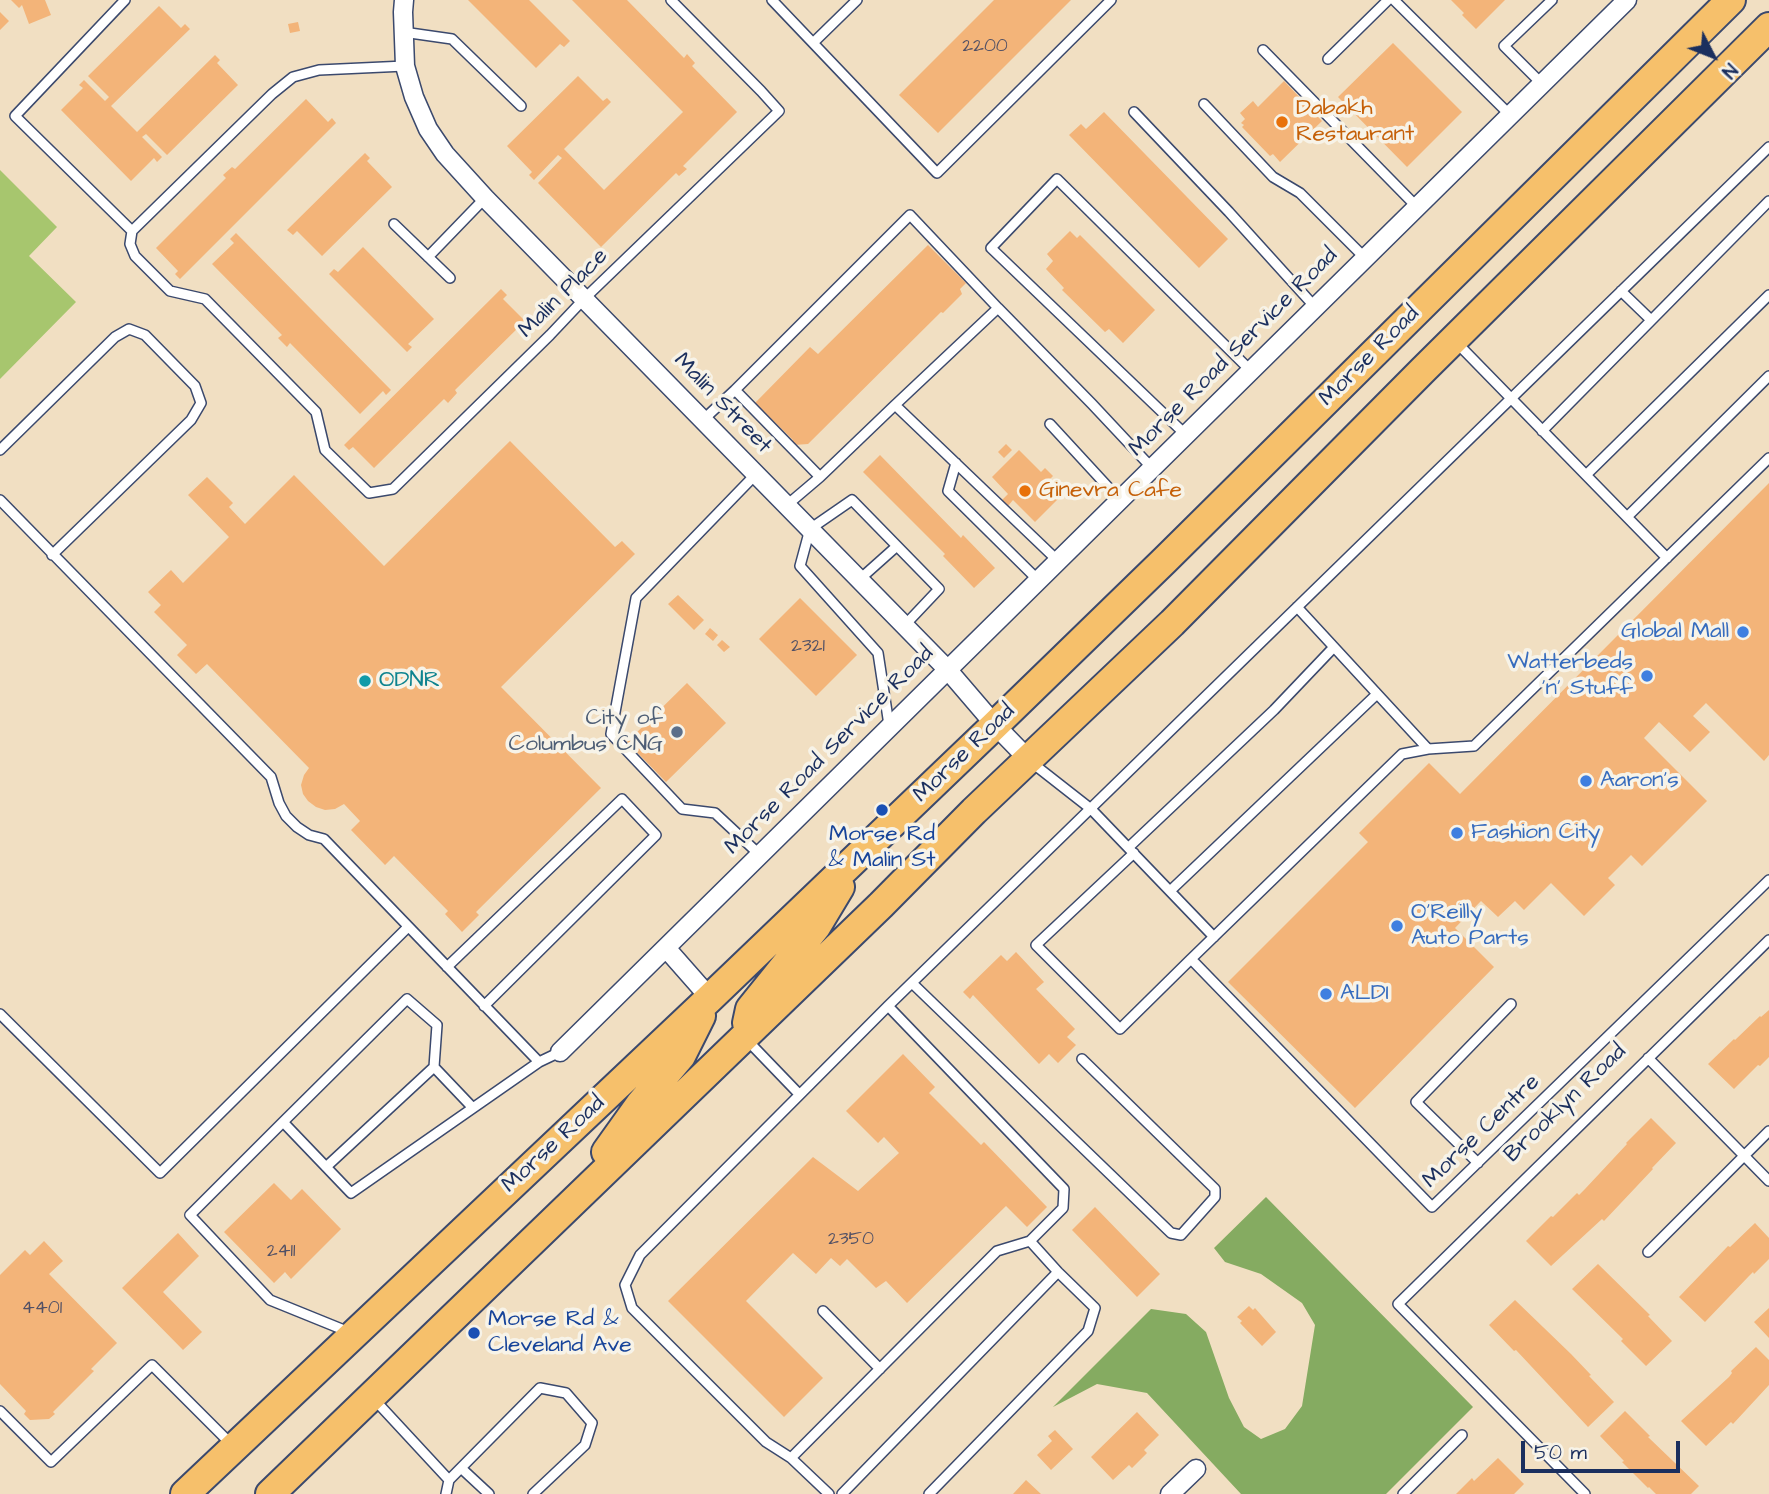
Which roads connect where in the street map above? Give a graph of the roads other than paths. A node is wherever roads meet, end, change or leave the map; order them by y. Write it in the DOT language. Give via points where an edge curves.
graph roads {
  1 [pos="125,0"];
  2 [pos="404,0"];
  3 [pos="671,0"];
  4 [pos="772,0"];
  5 [pos="857,0"];
  6 [pos="1111,0"];
  7 [pos="1388,0"];
  8 [pos="1394,0"];
  9 [pos="1552,0"];
  10 [pos="1731,0"];
  11 [pos="1617,3"];
  12 [pos="1769,27"];
  13 [pos="403,32"];
  14 [pos="814,42"];
  15 [pos="1263,50"];
  16 [pos="1328,59"];
  17 [pos="405,66"];
  18 [pos="1542,84"];
  19 [pos="1203,104"];
  20 [pos="521,106"];
  21 [pos="1135,112"];
  22 [pos="1510,115"];
  23 [pos="1769,147"];
  24 [pos="485,198"];
  25 [pos="1769,201"];
  26 [pos="1417,206"];
  27 [pos="394,224"];
  28 [pos="132,230"];
  29 [pos="428,257"];
  30 [pos="1365,258"];
  31 [pos="450,278"];
  32 [pos="1621,291"];
  33 [pos="1769,295"];
  34 [pos="584,299"];
  35 [pos="1315,307"];
  36 [pos="998,308"];
  37 [pos="1651,320"];
  38 [pos="1454,340"];
  39 [pos="1251,371"];
  40 [pos="1769,376"];
  41 [pos="735,390"];
  42 [pos="1511,399"];
  43 [pos="895,405"];
  44 [pos="703,420"];
  45 [pos="1050,424"];
  46 [pos="1542,430"];
  47 [pos="1186,435"];
  48 [pos="0,450"];
  49 [pos="1769,458"];
  50 [pos="956,463"];
  51 [pos="1152,468"];
  52 [pos="756,474"];
  53 [pos="1586,475"];
  54 [pos="820,477"];
  55 [pos="0,500"];
  56 [pos="1120,500"];
  57 [pos="787,505"];
  58 [pos="1627,517"];
  59 [pos="810,529"];
  60 [pos="897,546"];
  61 [pos="52,555"];
  62 [pos="1667,558"];
  63 [pos="1058,561"];
  64 [pos="860,579"];
  65 [pos="1038,580"];
  66 [pos="1297,607"];
  67 [pos="905,625"];
  68 [pos="1334,647"];
  69 [pos="947,669"];
  70 [pos="1377,694"];
  71 [pos="995,725"];
  72 [pos="889,727"];
  73 [pos="1428,749"];
  74 [pos="1029,760"];
  75 [pos="1091,809"];
  76 [pos="1132,850"];
  77 [pos="760,855"];
  78 [pos="860,855"];
  79 [pos="1769,880"];
  80 [pos="1170,891"];
  81 [pos="408,927"];
  82 [pos="1214,937"];
  83 [pos="1769,940"];
  84 [pos="666,948"];
  85 [pos="1191,959"];
  86 [pos="447,967"];
  87 [pos="912,982"];
  88 [pos="710,998"];
  89 [pos="1511,1004"];
  90 [pos="484,1006"];
  91 [pos="888,1006"];
  92 [pos="0,1014"];
  93 [pos="745,1037"];
  94 [pos="559,1052"];
  95 [pos="1648,1058"];
  96 [pos="1082,1059"];
  97 [pos="539,1062"];
  98 [pos="434,1066"];
  99 [pos="800,1094"];
  100 [pos="473,1108"];
  101 [pos="283,1122"];
  102 [pos="1769,1131"];
  103 [pos="1744,1156"];
  104 [pos="1478,1163"];
  105 [pos="326,1167"];
  106 [pos="1769,1181"];
  107 [pos="558,1216"];
  108 [pos="1030,1241"];
  109 [pos="1648,1252"];
  110 [pos="1058,1272"];
  111 [pos="823,1311"];
  112 [pos="353,1334"];
  113 [pos="880,1369"];
  114 [pos="372,1397"];
  115 [pos="0,1411"];
  116 [pos="1462,1435"];
  117 [pos="234,1447"];
  118 [pos="791,1458"];
  119 [pos="461,1468"];
  120 [pos="1196,1469"];
  121 [pos="449,1480"];
  122 [pos="185,1494"];
  123 [pos="270,1494"];
  124 [pos="446,1494"];
  125 [pos="489,1494"];
  126 [pos="533,1494"];
  127 [pos="829,1494"];
  128 [pos="842,1494"];
  129 [pos="929,1494"];
  130 [pos="1170,1494"];
  131 [pos="1403,1494"];
  132 [pos="1585,1494"];
  1 -- 28 [label="lane" via="15,116"];
  2 -- 13 [label="street, Malin Street"];
  3 -- 34 [label="lane, Malin Place" via="779,111"];
  4 -- 14 [label="lane"];
  5 -- 14 [label="lane"];
  6 -- 14 [label="lane" via="937,173"];
  7 -- 16 [label="lane"];
  8 -- 22 [label="lane"];
  9 -- 18 [label="lane" via="1504,46"];
  10 -- 71 [label="main road, Morse Road"];
  11 -- 18 [label="street, Morse Road Service Road"];
  12 -- 38 [label="main road, Morse Road"];
  13 -- 17 [label="street, Malin Street"];
  13 -- 20 [label="lane" via="452,38"];
  15 -- 26 [label="lane"];
  17 -- 24 [label="street, Malin Street" via="428,129"];
  17 -- 28 [label="lane" via="320,70 293,77"];
  18 -- 22 [label="street, Morse Road Service Road"];
  19 -- 30 [label="lane" via="1273,177 1300,193"];
  21 -- 35 [label="lane"];
  22 -- 26 [label="street, Morse Road Service Road"];
  23 -- 32 [label="lane"];
  24 -- 29 [label="lane"];
  24 -- 34 [label="street, Malin Street"];
  25 -- 37 [label="lane"];
  26 -- 30 [label="street, Morse Road Service Road"];
  27 -- 29 [label="lane"];
  28 -- 34 [label="lane, Malin Place" via="130,244 135,256 170,290 205,299 316,412 325,450 369,493 393,489"];
  29 -- 31 [label="lane"];
  30 -- 35 [label="street, Morse Road Service Road"];
  32 -- 37 [label="lane"];
  32 -- 42 [label="lane"];
  33 -- 53 [label="lane"];
  34 -- 44 [label="street, Malin Street"];
  35 -- 39 [label="street, Morse Road Service Road"];
  36 -- 41 [label="lane" via="910,215"];
  36 -- 43 [label="lane"];
  36 -- 51 [label="lane"];
  37 -- 46 [label="lane"];
  38 -- 42 [label="lane"];
  38 -- 74 [label="main road, Morse Road"];
  39 -- 47 [label="street, Morse Road Service Road"];
  39 -- 47 [label="lane" via="1056,178 990,248"];
  40 -- 58 [label="lane"];
  41 -- 44 [label="lane"];
  41 -- 54 [label="lane"];
  42 -- 46 [label="lane"];
  42 -- 66 [label="lane"];
  43 -- 50 [label="lane"];
  43 -- 54 [label="lane"];
  44 -- 52 [label="street, Malin Street"];
  45 -- 56 [label="lane"];
  46 -- 53 [label="lane"];
  47 -- 51 [label="street, Morse Road Service Road"];
  48 -- 61 [label="lane" via="115,337 129,329 145,335 195,386 201,403 191,420"];
  49 -- 62 [label="lane"];
  50 -- 63 [label="lane"];
  50 -- 65 [label="lane" via="948,491"];
  51 -- 56 [label="street, Morse Road Service Road"];
  52 -- 57 [label="street, Malin Street"];
  52 -- 77 [label="lane" via="636,598 611,734 682,809 715,813"];
  53 -- 58 [label="lane"];
  54 -- 57 [label="lane"];
  55 -- 61 [label="lane"];
  56 -- 63 [label="street, Morse Road Service Road"];
  57 -- 59 [label="street, Malin Street"];
  58 -- 62 [label="lane"];
  59 -- 60 [label="lane" via="852,500"];
  59 -- 64 [label="street, Malin Street"];
  59 -- 72 [label="lane" via="800,566 878,653"];
  60 -- 64 [label="lane"];
  60 -- 67 [label="lane" via="939,589"];
  61 -- 81 [label="lane" via="271,777 286,816 309,835 324,839"];
  62 -- 73 [label="lane" via="1474,746"];
  63 -- 65 [label="street, Morse Road Service Road"];
  64 -- 67 [label="street, Malin Street"];
  65 -- 69 [label="street, Morse Road Service Road"];
  66 -- 68 [label="lane"];
  66 -- 75 [label="lane"];
  67 -- 69 [label="street, Malin Street"];
  68 -- 70 [label="lane"];
  68 -- 76 [label="lane"];
  69 -- 71 [label="street, Malin Street"];
  69 -- 72 [label="street, Morse Road Service Road"];
  70 -- 73 [label="lane"];
  70 -- 80 [label="lane"];
  71 -- 74 [label="street, Malin Street"];
  71 -- 78 [label="main road, Morse Road"];
  72 -- 77 [label="street, Morse Road Service Road"];
  73 -- 82 [label="lane" via="1402,754"];
  74 -- 75 [label="lane"];
  74 -- 93 [label="main road, Morse Road"];
  75 -- 76 [label="lane"];
  75 -- 87 [label="lane"];
  76 -- 80 [label="lane"];
  76 -- 85 [label="lane" via="1036,945 1120,1029"];
  77 -- 84 [label="street, Morse Road Service Road"];
  78 -- 88 [label="main road, Morse Road"];
  78 -- 93 [label="main road" via="816,927 750,1009"];
  79 -- 104 [label="lane, Morse Centre"];
  80 -- 82 [label="lane"];
  81 -- 86 [label="lane"];
  81 -- 92 [label="lane" via="160,1173"];
  82 -- 85 [label="lane"];
  83 -- 95 [label="lane, Brooklyn Road"];
  84 -- 88 [label="street"];
  84 -- 94 [label="street, Morse Road Service Road"];
  85 -- 104 [label="lane, Morse Centre" via="1433,1207"];
  86 -- 90 [label="lane"];
  86 -- 90 [label="lane" via="622,799 656,835"];
  87 -- 91 [label="lane"];
  87 -- 96 [label="lane" via="1171,1233 1181,1235 1215,1197 1215,1189"];
  88 -- 107 [label="main road" via="681,1056"];
  88 -- 112 [label="main road, Morse Road"];
  89 -- 104 [label="lane" via="1416,1102"];
  90 -- 97 [label="lane"];
  91 -- 99 [label="lane"];
  91 -- 108 [label="lane" via="1064,1189 1063,1208"];
  93 -- 99 [label="lane"];
  93 -- 107 [label="main road, Morse Road"];
  94 -- 97 [label="lane"];
  95 -- 103 [label="lane"];
  95 -- 132 [label="lane, Brooklyn Road" via="1398,1304"];
  97 -- 100 [label="lane"];
  98 -- 100 [label="lane"];
  98 -- 101 [label="lane" via="438,1025 407,999"];
  98 -- 105 [label="lane"];
  99 -- 118 [label="lane" via="640,1255 625,1285 632,1308 766,1442"];
  100 -- 105 [label="lane" via="351,1193"];
  101 -- 105 [label="lane"];
  101 -- 112 [label="lane" via="190,1215 270,1300"];
  102 -- 103 [label="lane"];
  103 -- 106 [label="lane"];
  103 -- 109 [label="lane"];
  107 -- 114 [label="main road, Morse Road"];
  108 -- 110 [label="lane"];
  108 -- 113 [label="lane" via="997,1251"];
  110 -- 128 [label="lane"];
  110 -- 129 [label="lane" via="1095,1308 1088,1331"];
  111 -- 113 [label="lane"];
  112 -- 117 [label="main road, Morse Road"];
  113 -- 118 [label="lane"];
  114 -- 121 [label="lane"];
  114 -- 123 [label="main road, Morse Road"];
  115 -- 117 [label="lane" via="51,1462 152,1365"];
  116 -- 131 [label="lane"];
  117 -- 122 [label="main road, Morse Road"];
  118 -- 127 [label="lane"];
  119 -- 121 [label="lane"];
  119 -- 125 [label="lane"];
  119 -- 126 [label="lane" via="540,1388 566,1393 592,1423 585,1445"];
  120 -- 130 [label="street"];
  121 -- 124 [label="lane"];
}
